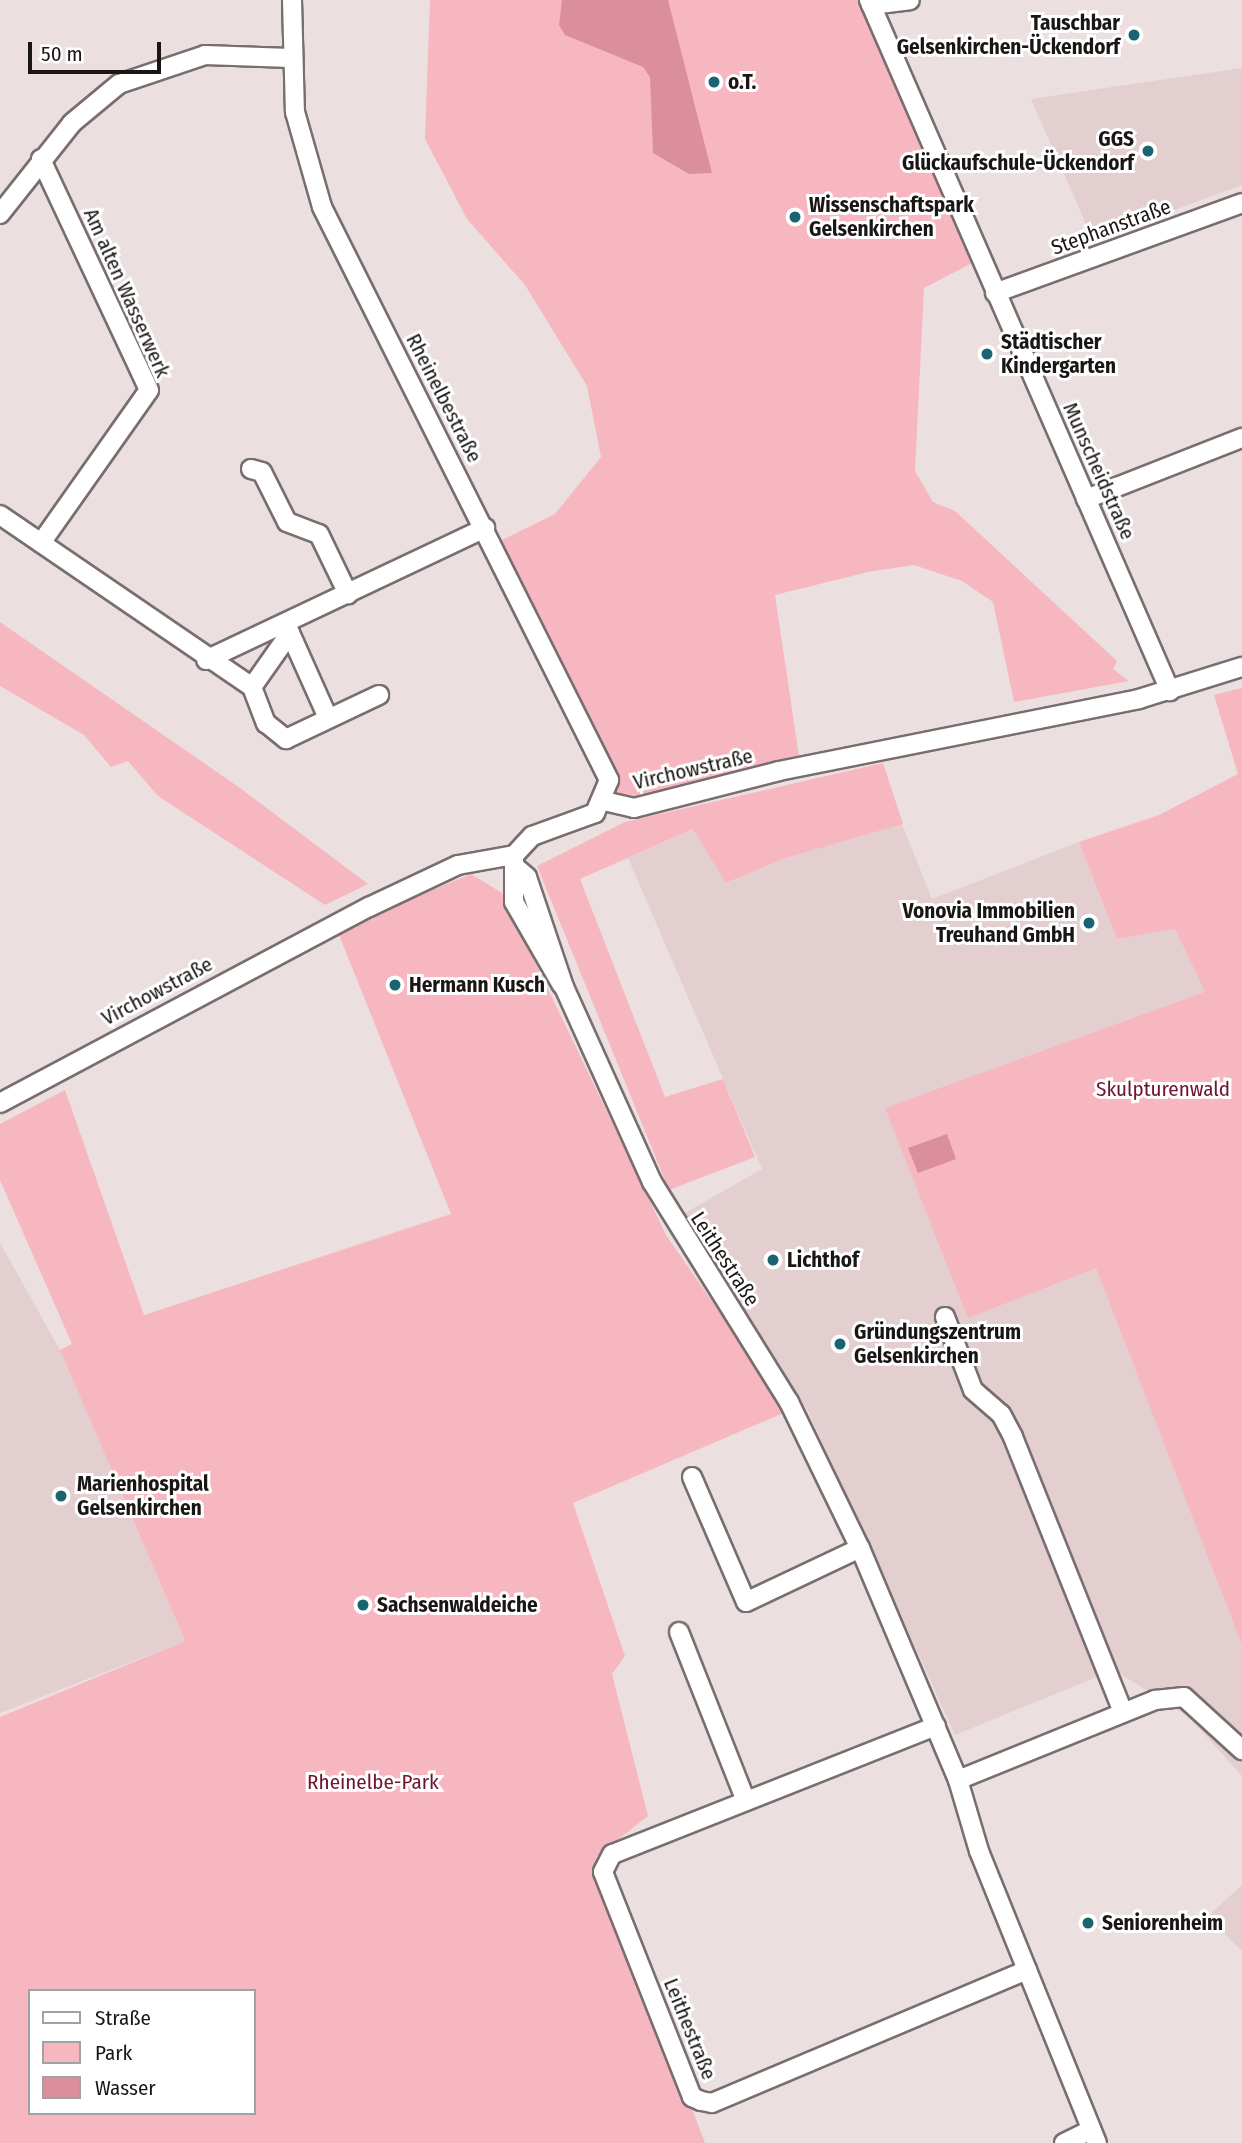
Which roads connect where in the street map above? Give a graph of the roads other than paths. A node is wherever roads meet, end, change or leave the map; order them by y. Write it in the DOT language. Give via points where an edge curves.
graph roads {
  1 [pos="292,0"];
  2 [pos="910,0"];
  3 [pos="870,2"];
  4 [pos="290,58"];
  5 [pos="41,159"];
  6 [pos="1242,203"];
  7 [pos="0,214"];
  8 [pos="995,293"];
  9 [pos="1242,438"];
  10 [pos="251,469"];
  11 [pos="1086,499"];
  12 [pos="0,515"];
  13 [pos="485,528"];
  14 [pos="41,543"];
  15 [pos="348,594"];
  16 [pos="288,628"];
  17 [pos="206,660"];
  18 [pos="1242,667"];
  19 [pos="252,687"];
  20 [pos="1170,691"];
  21 [pos="379,695"];
  22 [pos="328,719"];
  23 [pos="604,801"];
  24 [pos="514,861"];
  25 [pos="3,1101"];
  26 [pos="946,1317"];
  27 [pos="692,1477"];
  28 [pos="860,1548"];
  29 [pos="679,1632"];
  30 [pos="1122,1710"];
  31 [pos="936,1726"];
  32 [pos="1242,1750"];
  33 [pos="958,1780"];
  34 [pos="745,1799"];
  35 [pos="1027,1970"];
  36 [pos="1094,2137"];
  37 [pos="1064,2143"];
  1 -- 4 [label="street, Rheinelbestraße"];
  2 -- 3 [label="street"];
  3 -- 8 [label="street, Munscheidstraße"];
  4 -- 5 [label="street" via="205,55 148,70 96,102"];
  4 -- 13 [label="street, Rheinelbestraße" via="299,134 322,207"];
  5 -- 7 [label="street"];
  5 -- 14 [label="street, Am alten Wasserwerk" via="149,390"];
  6 -- 8 [label="street, Stephanstraße"];
  8 -- 11 [label="street, Munscheidstraße"];
  9 -- 11 [label="street"];
  10 -- 15 [label="street" via="262,472 286,522 319,534"];
  11 -- 20 [label="street, Munscheidstraße"];
  12 -- 14 [label="street"];
  13 -- 15 [label="street"];
  13 -- 23 [label="street, Rheinelbestraße" via="609,780"];
  14 -- 17 [label="street"];
  15 -- 16 [label="street"];
  16 -- 17 [label="street"];
  16 -- 19 [label="street"];
  16 -- 22 [label="street"];
  17 -- 19 [label="street"];
  18 -- 20 [label="street, Virchowstraße"];
  19 -- 22 [label="street" via="265,723 286,739"];
  20 -- 23 [label="street, Virchowstraße" via="779,771 634,808"];
  21 -- 22 [label="street"];
  23 -- 24 [label="street, Virchowstraße" via="595,813 532,836"];
  24 -- 25 [label="street, Virchowstraße" via="458,865 369,907"];
  24 -- 28 [label="street, Leithestraße" via="514,902 564,987 666,1209 789,1402"];
  26 -- 30 [label="street" via="973,1390 1001,1415 1013,1437"];
  27 -- 28 [label="street" via="746,1602"];
  28 -- 31 [label="street, Leithestraße"];
  29 -- 34 [label="street"];
  30 -- 32 [label="street" via="1184,1697"];
  30 -- 33 [label="street"];
  31 -- 33 [label="street, Leithestraße"];
  31 -- 34 [label="street, Leithestraße"];
  33 -- 35 [label="street, Leithestraße"];
  34 -- 35 [label="street, Leithestraße" via="612,1854 603,1872 692,2097 712,2103"];
  35 -- 36 [label="street, Leithestraße"];
  36 -- 37 [label="street, Leithestraße"];
}
